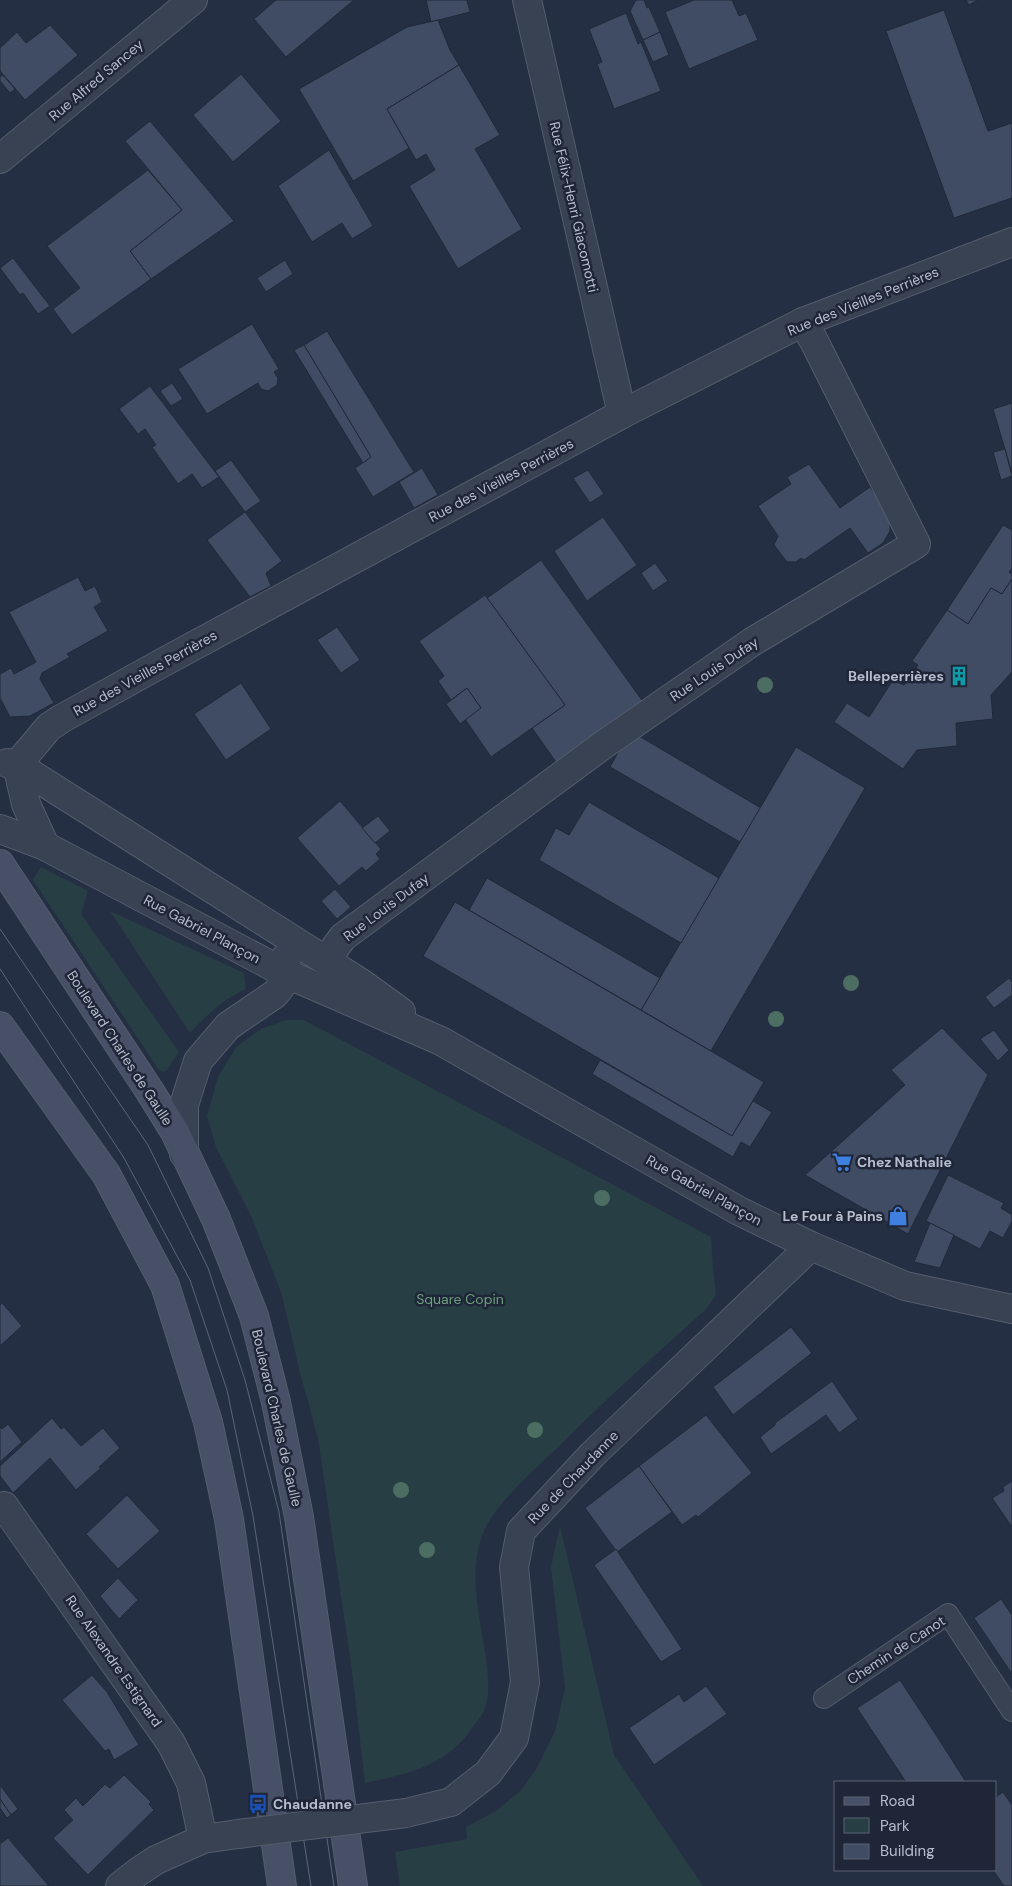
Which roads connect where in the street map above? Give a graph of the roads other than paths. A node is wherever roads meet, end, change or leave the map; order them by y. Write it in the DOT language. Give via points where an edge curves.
graph roads {
  1 [pos="193,0"];
  2 [pos="528,0"];
  3 [pos="0,159"];
  4 [pos="1012,242"];
  5 [pos="803,322"];
  6 [pos="622,414"];
  7 [pos="9,764"];
  8 [pos="0,829"];
  9 [pos="45,846"];
  10 [pos="0,864"];
  11 [pos="267,923"];
  12 [pos="326,960"];
  13 [pos="287,974"];
  14 [pos="0,1026"];
  15 [pos="441,1041"];
  16 [pos="184,1154"];
  17 [pos="811,1246"];
  18 [pos="1012,1309"];
  19 [pos="2,1501"];
  20 [pos="824,1698"];
  21 [pos="1012,1711"];
  22 [pos="203,1839"];
  23 [pos="120,1886"];
  24 [pos="282,1886"];
  25 [pos="353,1886"];
  1 -- 3 [label="street, Rue Alfred Sancey"];
  2 -- 6 [label="street, Rue Félix-Henri Giacomotti"];
  4 -- 5 [label="street, Rue des Vieilles Perrières"];
  5 -- 6 [label="street, Rue des Vieilles Perrières"];
  5 -- 12 [label="street, Rue Louis Dufay" via="916,544 752,642 603,745 343,938"];
  6 -- 7 [label="street, Rue des Vieilles Perrières" via="61,719"];
  7 -- 9 [label="street"];
  7 -- 11 [label="street, Rue Gabriel Plançon"];
  8 -- 9 [label="street, Rue Gabriel Plançon"];
  9 -- 13 [label="street, Rue Gabriel Plançon"];
  10 -- 16 [label="main road, Boulevard Charles de Gaulle" via="150,1090"];
  11 -- 12 [label="street, Rue Gabriel Plançon"];
  11 -- 13 [label="street" via="285,956"];
  12 -- 15 [label="street, Rue Gabriel Plançon"];
  13 -- 15 [label="street, Rue Gabriel Plançon"];
  13 -- 16 [label="street" via="276,994 228,1026 198,1061 184,1105"];
  14 -- 24 [label="main road" via="106,1174 165,1285 208,1422 229,1519"];
  15 -- 17 [label="street, Rue Gabriel Plançon" via="739,1211"];
  16 -- 25 [label="main road, Boulevard Charles de Gaulle" via="216,1219 254,1316 276,1402 299,1517"];
  17 -- 18 [label="street, Rue Gabriel Plançon" via="905,1286"];
  17 -- 22 [label="street, Rue de Chaudanne, bridge" via="593,1454 521,1531 514,1567 525,1682 514,1738 488,1772 450,1802 406,1813"];
  19 -- 22 [label="street, Rue Alexandre Estignard" via="172,1743 191,1783"];
  20 -- 21 [label="lane, Chemin de Canot" via="948,1614"];
  22 -- 23 [label="street, Rue de Chaudanne" via="156,1860"];
}
